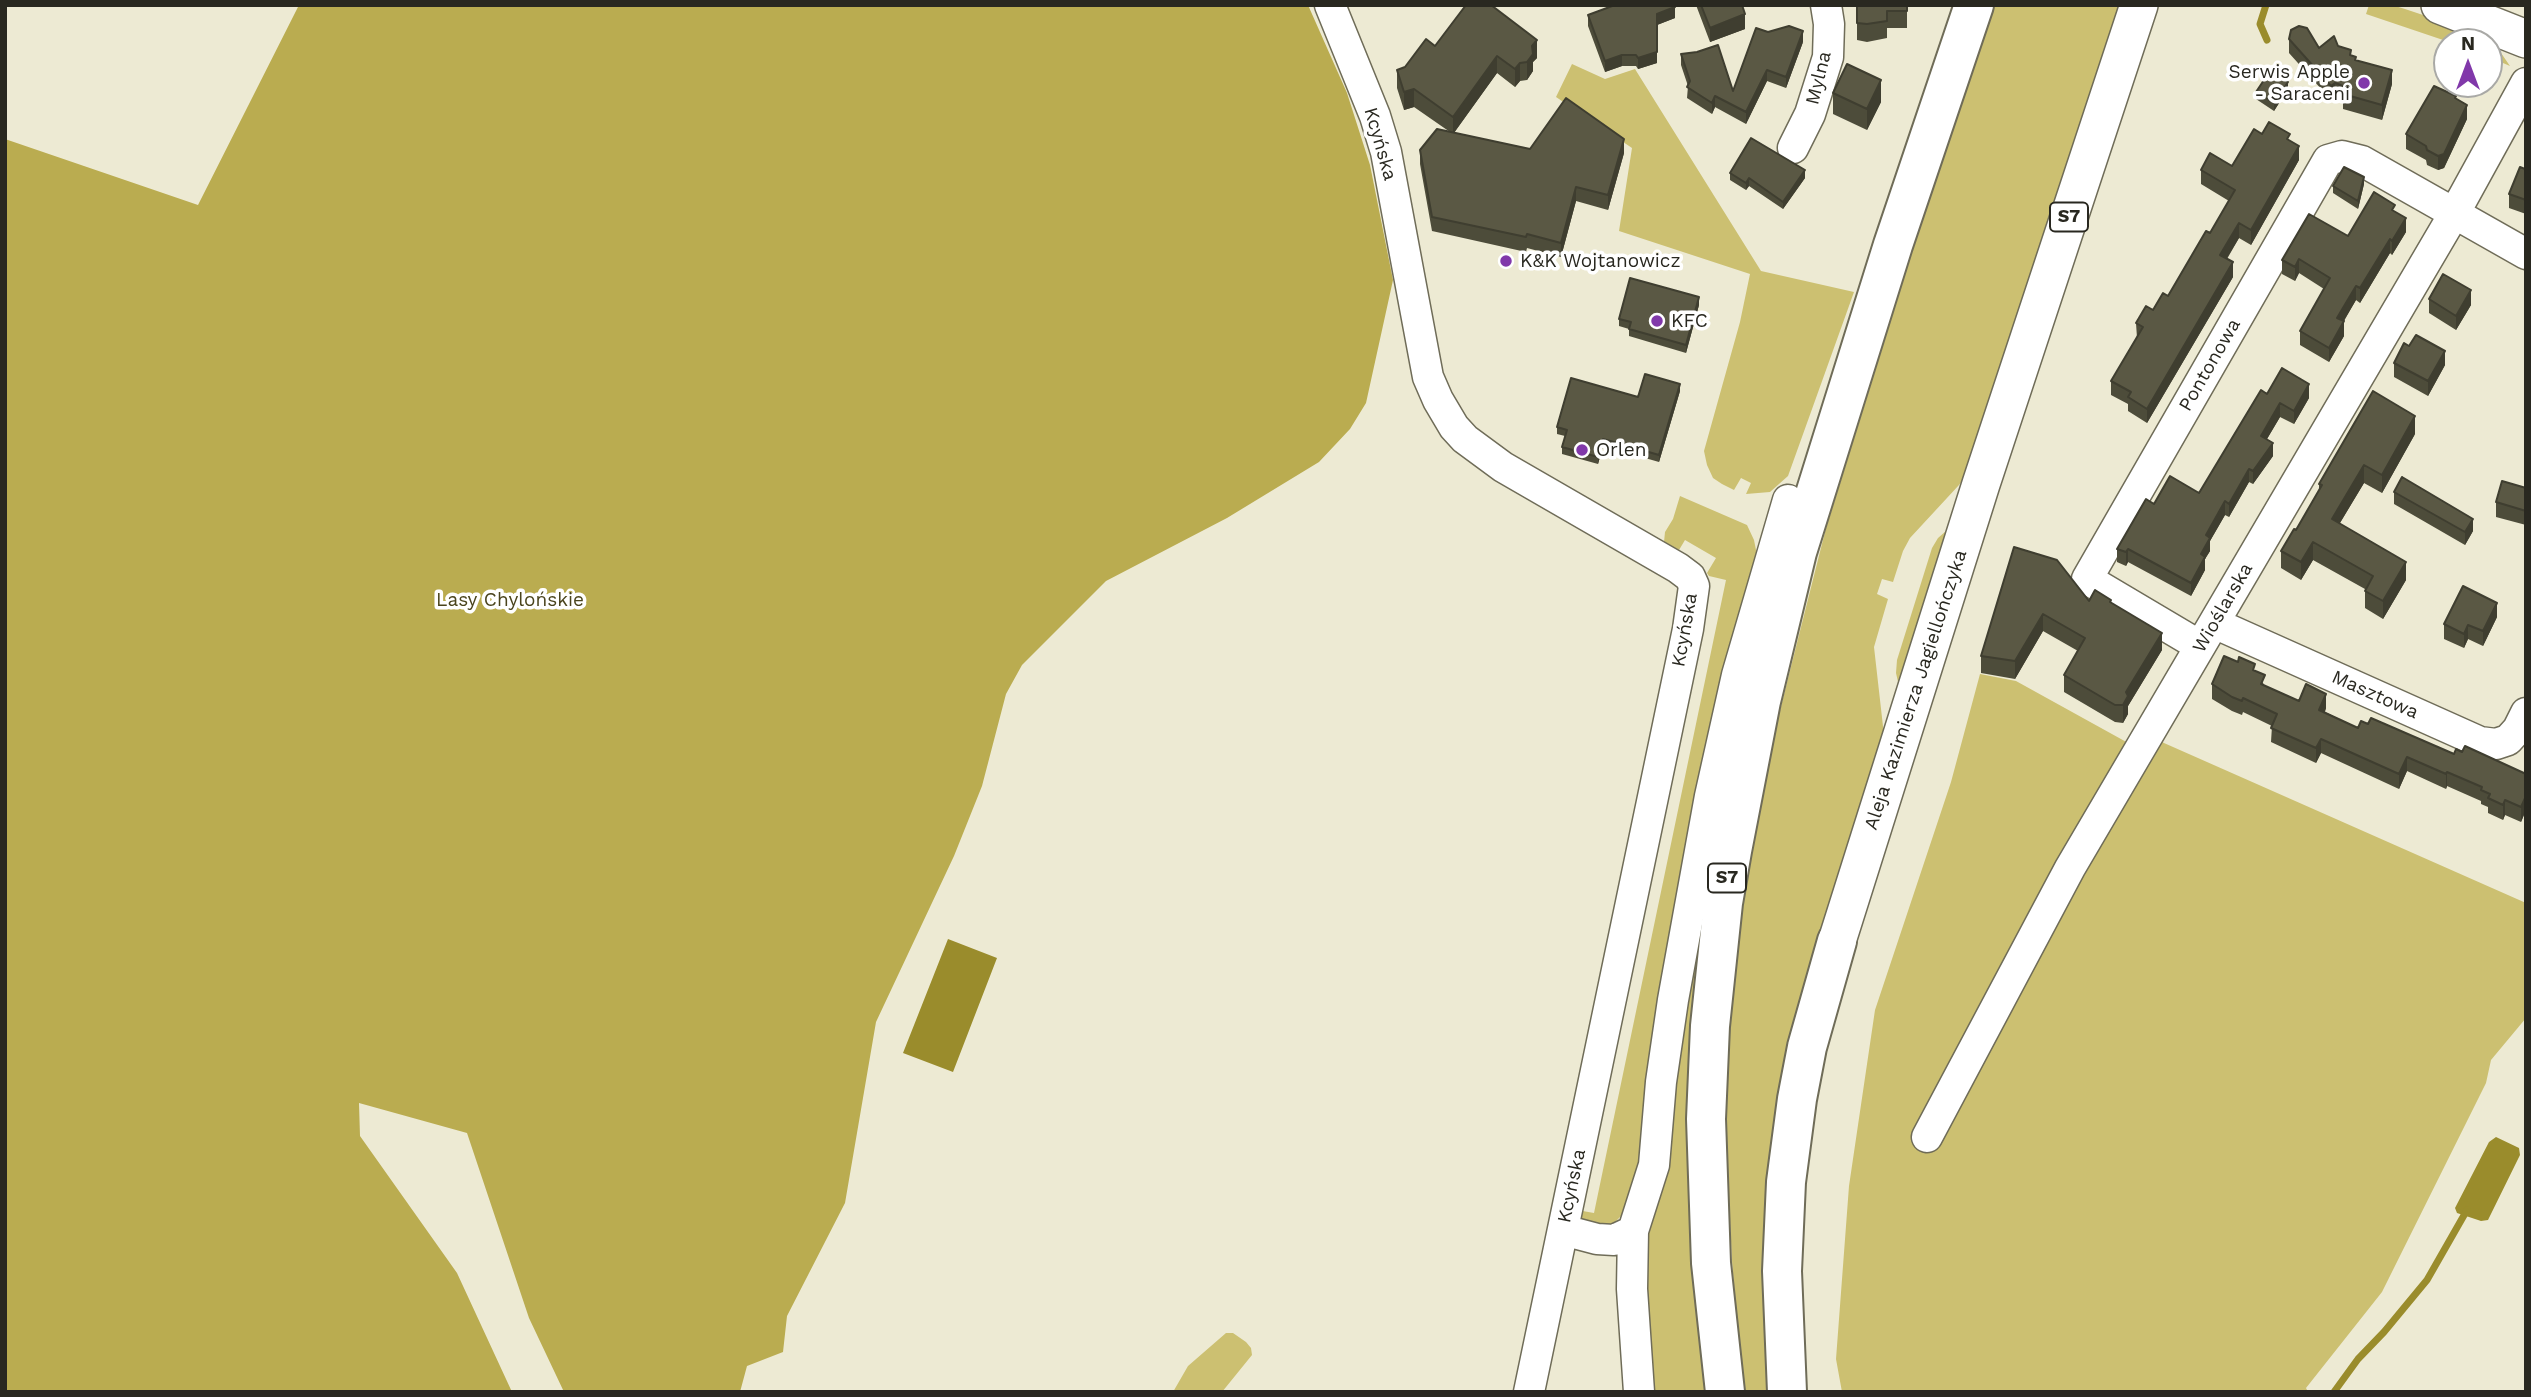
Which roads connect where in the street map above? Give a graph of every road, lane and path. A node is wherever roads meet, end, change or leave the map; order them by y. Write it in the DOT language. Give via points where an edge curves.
graph roads {
  1 [pos="1330,5"];
  2 [pos="1826,5"];
  3 [pos="1974,5"];
  4 [pos="2139,5"];
  5 [pos="2440,5"];
  6 [pos="2526,40"];
  7 [pos="2526,83"];
  8 [pos="1793,148"];
  9 [pos="2454,214"];
  10 [pos="2526,254"];
  11 [pos="1850,377"];
  12 [pos="1788,500"];
  13 [pos="2207,634"];
  14 [pos="2526,713"];
  15 [pos="1837,941"];
  16 [pos="1927,1137"];
  17 [pos="1563,1230"];
  18 [pos="1633,1231"];
  19 [pos="1528,1392"];
  20 [pos="1639,1392"];
  21 [pos="1725,1392"];
  22 [pos="1787,1392"];
  1 -- 17 [label="street, Kcyńska" via="1379,128 1428,377 1454,426 1503,467 1678,568 1694,586 1689,629"];
  2 -- 8 [label="street, Mylna" via="1828,57 1810,114"];
  3 -- 11 [label="highway, S7"];
  4 -- 15 [label="main road, Aleja Kazimierza Jagiellończyka / S7"];
  5 -- 6 [label="main road"];
  7 -- 9 [label="street, Wioślarska"];
  9 -- 10 [label="street"];
  9 -- 13 [label="street, Wioślarska"];
  9 -- 13 [label="street, Pontonowa" via="2362,161 2334,157 2324,166 2087,579"];
  11 -- 12 [label="highway" via="1821,416 1796,470"];
  11 -- 21 [label="highway, S7" via="1780,618 1723,903 1706,1119 1711,1263"];
  12 -- 18 [label="street" via="1737,675 1710,796 1671,1013 1654,1165"];
  13 -- 14 [label="street, Masztowa" via="2480,742 2508,740"];
  13 -- 16 [label="street, Wioślarska" via="2070,868"];
  15 -- 22 [label="highway, Aleja Kazimierza Jagiellończyka / S7" via="1807,1047 1786,1182 1782,1271"];
  17 -- 18 [label="street" via="1614,1240"];
  17 -- 19 [label="street, Kcyńska"];
  18 -- 20 [label="street"];
}
